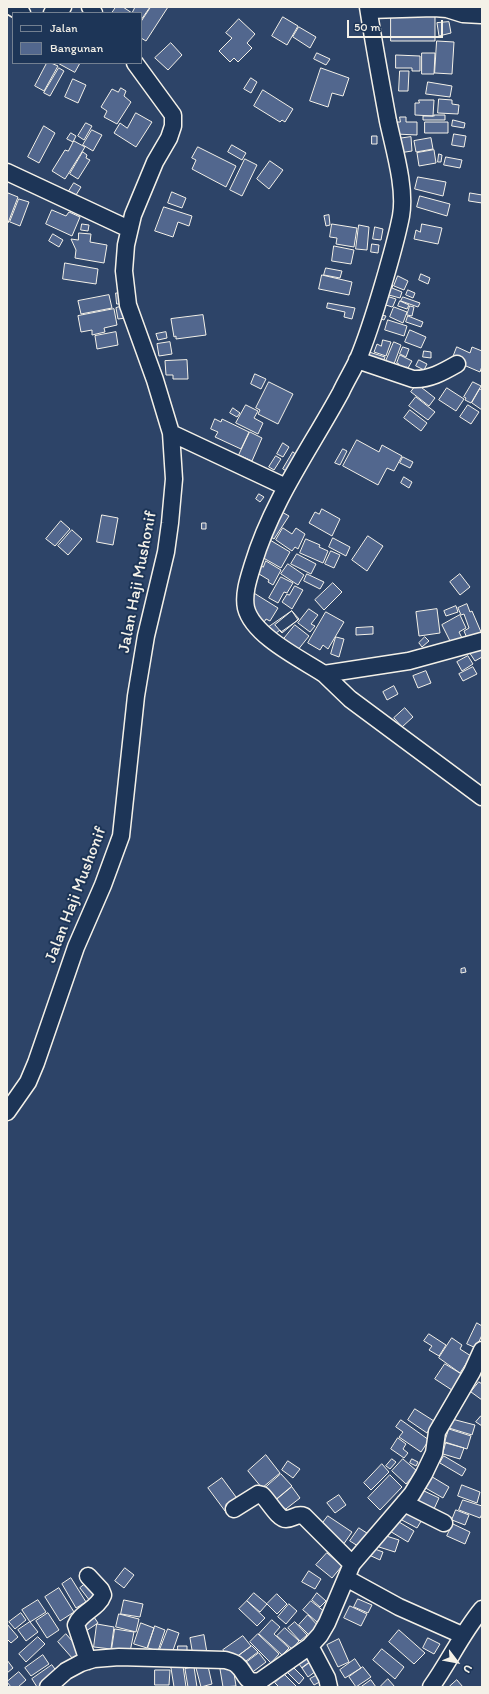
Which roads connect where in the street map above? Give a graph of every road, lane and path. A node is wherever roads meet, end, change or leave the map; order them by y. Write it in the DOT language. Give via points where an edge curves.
graph roads {
  1 [pos="63,7"];
  2 [pos="369,9"];
  3 [pos="54,12"];
  4 [pos="481,15"];
  5 [pos="136,64"];
  6 [pos="7,172"];
  7 [pos="129,229"];
  8 [pos="357,360"];
  9 [pos="457,364"];
  10 [pos="171,433"];
  11 [pos="286,487"];
  12 [pos="482,641"];
  13 [pos="324,674"];
  14 [pos="482,797"];
  15 [pos="7,1112"];
  16 [pos="482,1350"];
  17 [pos="404,1503"];
  18 [pos="234,1509"];
  19 [pos="444,1523"];
  20 [pos="349,1571"];
  21 [pos="88,1576"];
  22 [pos="482,1609"];
  23 [pos="462,1635"];
  24 [pos="310,1646"];
  25 [pos="88,1661"];
  26 [pos="48,1687"];
  27 [pos="330,1687"];
  28 [pos="431,1687"];
  1 -- 3 [label="street"];
  2 -- 4 [label="street" via="434,8"];
  2 -- 8 [label="street" via="397,165 402,213 381,292"];
  5 -- 7 [label="street, Jalan Haji Mushonif" via="172,116 173,126 138,199"];
  6 -- 7 [label="street"];
  7 -- 10 [label="street, Jalan Haji Mushonif" via="124,272 128,305"];
  8 -- 9 [label="street" via="422,380"];
  8 -- 11 [label="street"];
  10 -- 11 [label="street"];
  10 -- 15 [label="street, Jalan Haji Mushonif" via="174,479 170,523 136,696 121,836 67,971 38,1058 28,1082"];
  11 -- 13 [label="street" via="255,556 249,575 246,607 260,630"];
  12 -- 13 [label="street" via="409,661"];
  13 -- 14 [label="street" via="350,699"];
  16 -- 17 [label="street" via="437,1432 434,1453 424,1474"];
  17 -- 19 [label="street"];
  17 -- 20 [label="street"];
  18 -- 20 [label="street" via="258,1494 262,1495 280,1517 287,1519 299,1514 304,1516"];
  20 -- 23 [label="street" via="399,1607"];
  20 -- 24 [label="street" via="327,1623"];
  21 -- 25 [label="street" via="103,1595 98,1604 79,1619 76,1625"];
  22 -- 23 [label="street"];
  23 -- 28 [label="street"];
  24 -- 25 [label="street" via="260,1681 254,1682 246,1679 237,1665 225,1660 119,1657"];
  24 -- 27 [label="street" via="328,1678"];
  25 -- 26 [label="street" via="66,1671"];
}
